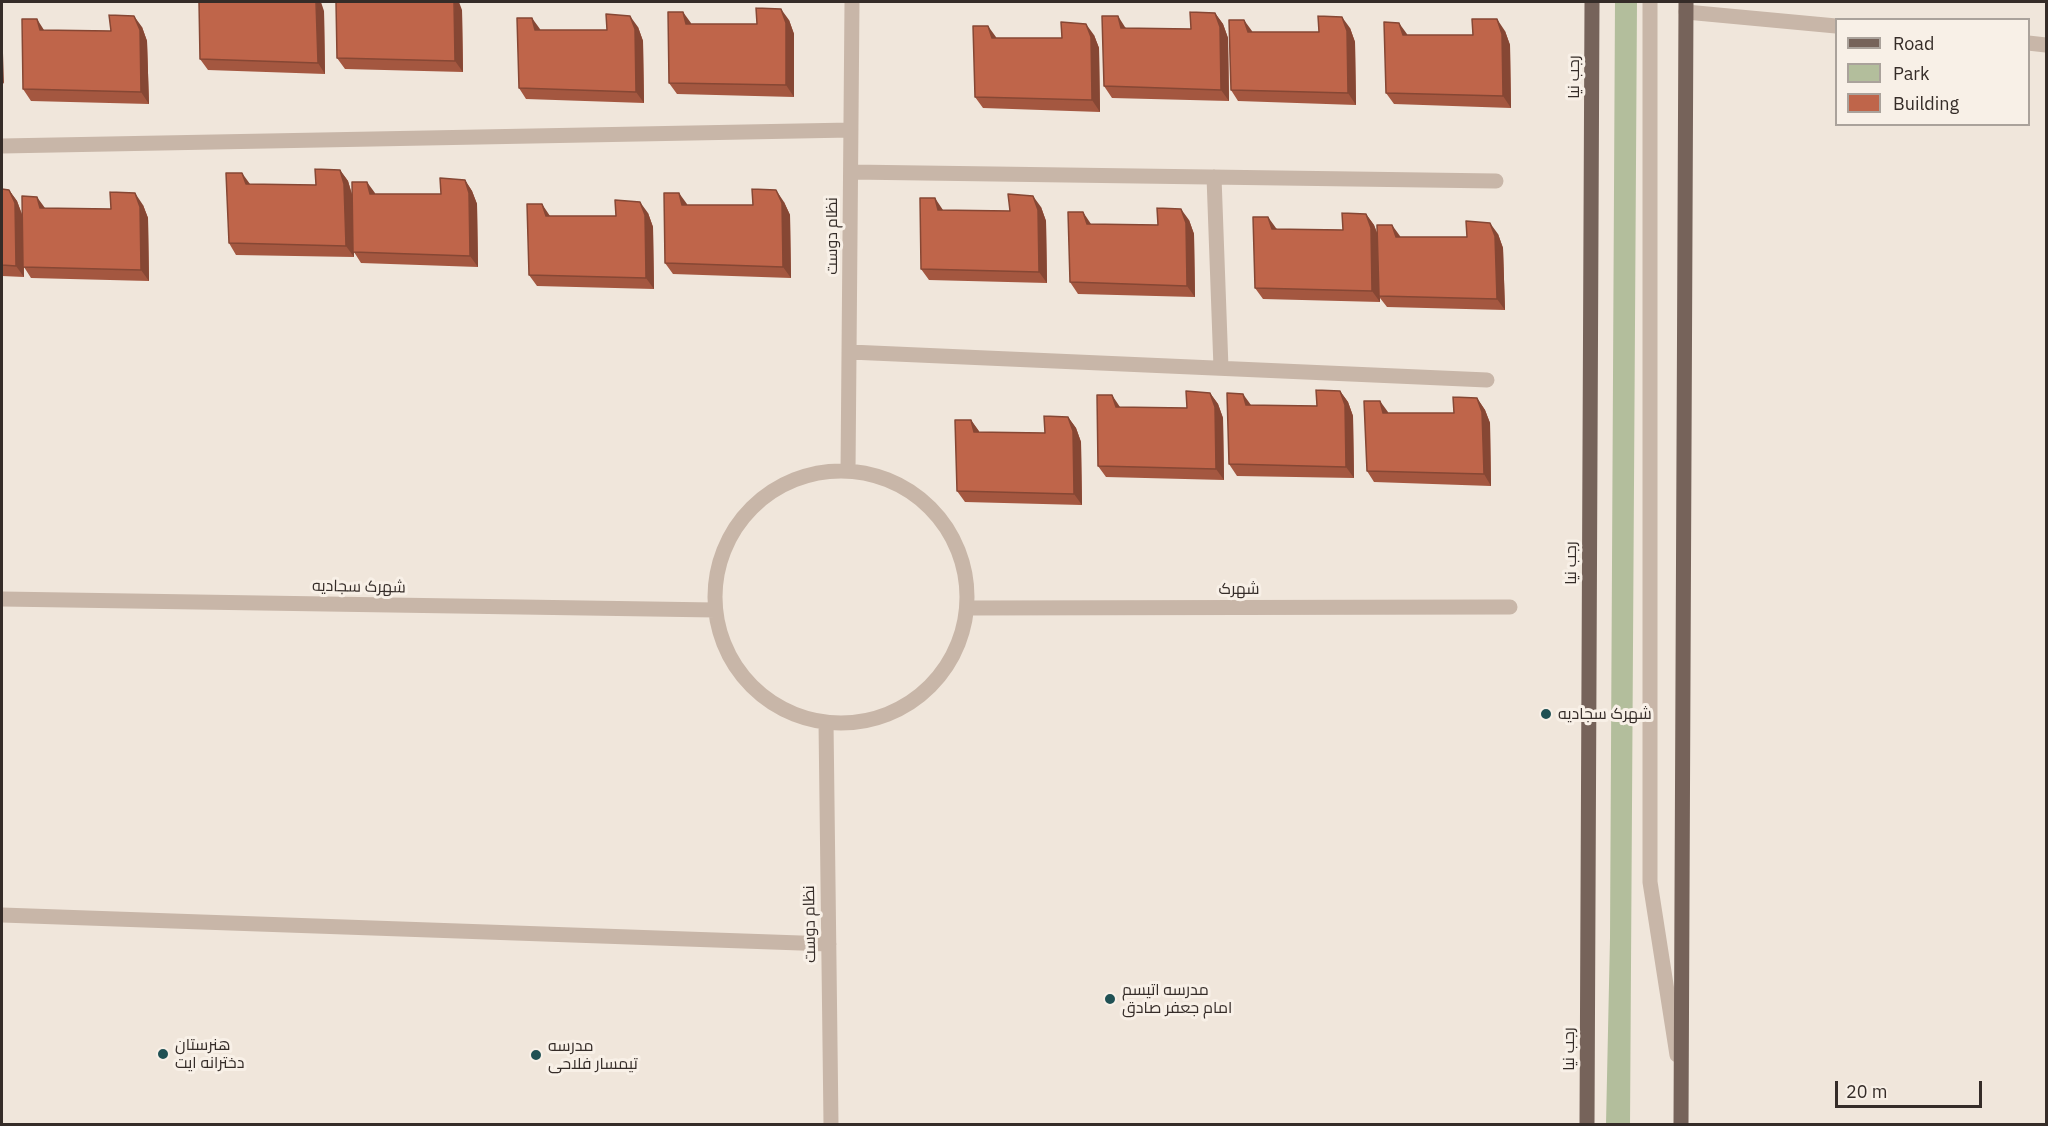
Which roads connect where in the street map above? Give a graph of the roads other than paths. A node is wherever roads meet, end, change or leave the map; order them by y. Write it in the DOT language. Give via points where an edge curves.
graph roads {
  1 [pos="852,2"];
  2 [pos="1592,2"];
  3 [pos="1650,2"];
  4 [pos="1686,7"];
  5 [pos="1835,26"];
  6 [pos="2030,43"];
  7 [pos="2046,45"];
  8 [pos="851,130"];
  9 [pos="2,146"];
  10 [pos="851,172"];
  11 [pos="1214,177"];
  12 [pos="1496,180"];
  13 [pos="850,352"];
  14 [pos="1221,368"];
  15 [pos="1487,380"];
  16 [pos="848,471"];
  17 [pos="2,599"];
  18 [pos="1510,607"];
  19 [pos="968,608"];
  20 [pos="715,610"];
  21 [pos="826,722"];
  22 [pos="2,915"];
  23 [pos="829,945"];
  24 [pos="1682,1083"];
  25 [pos="831,1125"];
  26 [pos="1587,1125"];
  27 [pos="1681,1125"];
  1 -- 8 [label="street, نظام دوست"];
  2 -- 26 [label="main road, رجب نیا"];
  3 -- 24 [label="street" via="1650,882"];
  4 -- 5 [label="street"];
  4 -- 24 [label="main road"];
  6 -- 7 [label="street"];
  8 -- 9 [label="street"];
  8 -- 10 [label="street, نظام دوست"];
  10 -- 11 [label="street"];
  10 -- 13 [label="street, نظام دوست"];
  11 -- 12 [label="street"];
  11 -- 14 [label="street"];
  13 -- 14 [label="street"];
  13 -- 16 [label="street, نظام دوست"];
  14 -- 15 [label="street"];
  16 -- 19 [label="street" via="888,479 923,501 943,523 965,568"];
  16 -- 20 [label="street" via="805,476 766,495 735,527 718,566"];
  17 -- 20 [label="street, شهرک سجادیه"];
  18 -- 19 [label="street, شهرک"];
  19 -- 21 [label="street" via="957,648 936,681 904,707 866,721"];
  20 -- 21 [label="street" via="728,653 753,688 787,711"];
  21 -- 23 [label="street, نظام دوست"];
  22 -- 23 [label="street"];
  23 -- 25 [label="street, نظام دوست"];
  24 -- 27 [label="main road"];
}
